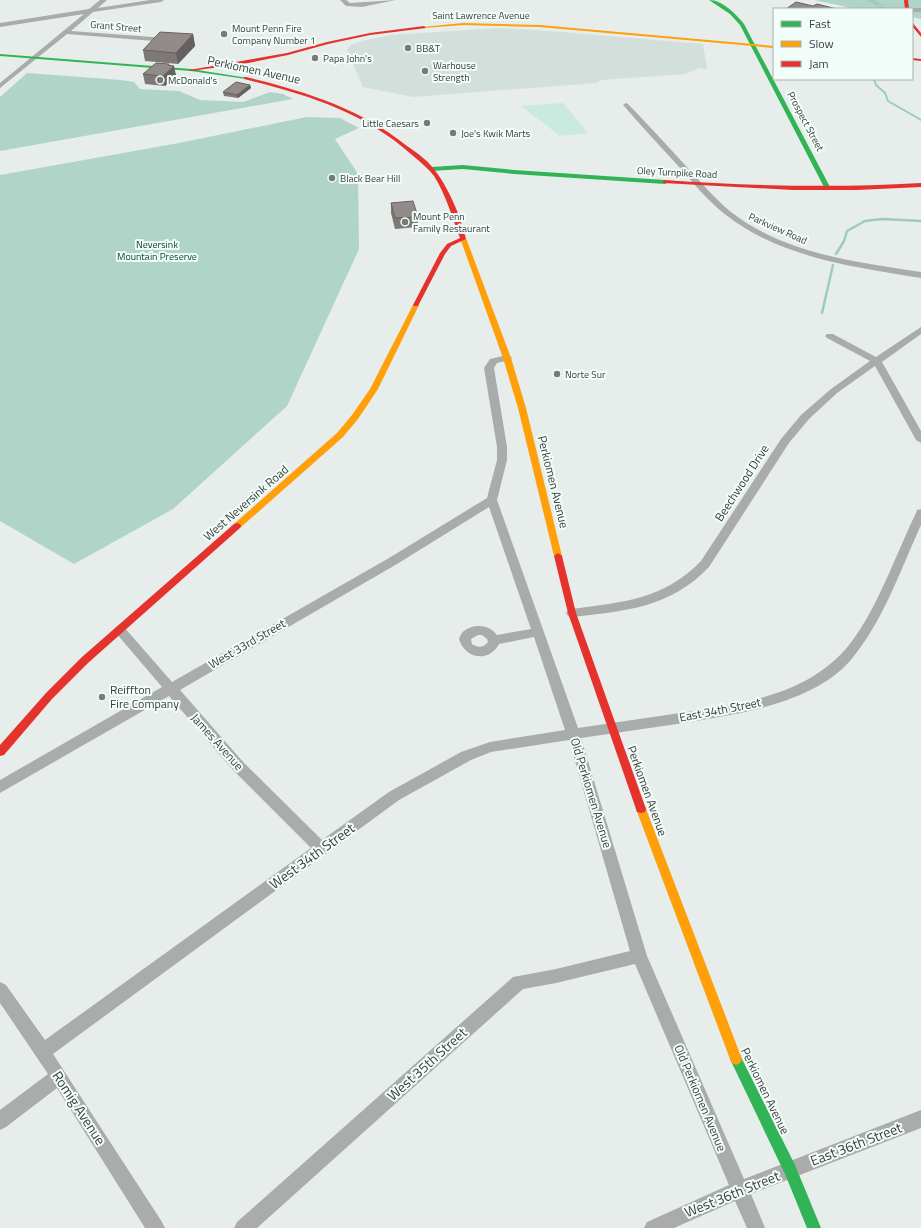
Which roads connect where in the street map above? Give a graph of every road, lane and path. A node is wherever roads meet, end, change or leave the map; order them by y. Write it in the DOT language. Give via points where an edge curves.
graph roads {
  1 [pos="104,0"];
  2 [pos="161,0"];
  3 [pos="343,0"];
  4 [pos="393,0"];
  5 [pos="711,0"];
  6 [pos="91,11"];
  7 [pos="913,24"];
  8 [pos="0,25"];
  9 [pos="65,32"];
  10 [pos="921,36"];
  11 [pos="166,40"];
  12 [pos="753,45"];
  13 [pos="773,47"];
  14 [pos="0,55"];
  15 [pos="34,57"];
  16 [pos="191,70"];
  17 [pos="1,83"];
  18 [pos="626,105"];
  19 [pos="431,169"];
  20 [pos="699,185"];
  21 [pos="921,185"];
  22 [pos="827,187"];
  23 [pos="463,239"];
  24 [pos="921,276"];
  25 [pos="921,330"];
  26 [pos="830,336"];
  27 [pos="507,358"];
  28 [pos="877,361"];
  29 [pos="921,440"];
  30 [pos="492,500"];
  31 [pos="921,513"];
  32 [pos="572,613"];
  33 [pos="120,630"];
  34 [pos="539,632"];
  35 [pos="494,640"];
  36 [pos="170,689"];
  37 [pos="612,729"];
  38 [pos="574,734"];
  39 [pos="0,752"];
  40 [pos="0,787"];
  41 [pos="321,848"];
  42 [pos="640,956"];
  43 [pos="0,990"];
  44 [pos="42,1052"];
  45 [pos="58,1077"];
  46 [pos="921,1119"];
  47 [pos="0,1121"];
  48 [pos="790,1170"];
  49 [pos="739,1190"];
  50 [pos="156,1228"];
  51 [pos="243,1228"];
  52 [pos="653,1228"];
  53 [pos="756,1228"];
  54 [pos="814,1228"];
  1 -- 6 [label="street"];
  2 -- 6 [label="street"];
  3 -- 4 [label="street" via="348,5 362,5"];
  5 -- 12 [label="main road, Prospect Street" via="735,16"];
  6 -- 8 [label="street"];
  6 -- 9 [label="street"];
  7 -- 10 [label="main road"];
  9 -- 11 [label="street, Grant Street"];
  9 -- 15 [label="street"];
  12 -- 13 [label="main road, Saint Lawrence Avenue"];
  12 -- 16 [label="main road, Saint Lawrence Avenue" via="540,26 463,24 370,34 274,57"];
  12 -- 22 [label="main road, Prospect Street"];
  14 -- 15 [label="main road, Perkiomen Avenue"];
  15 -- 16 [label="main road, Perkiomen Avenue"];
  15 -- 17 [label="street"];
  16 -- 19 [label="main road, Perkiomen Avenue" via="261,81 331,102 387,131"];
  18 -- 20 [label="street, Parkview Road"];
  19 -- 20 [label="main road, Oley Turnpike Road" via="463,167"];
  19 -- 23 [label="main road, Perkiomen Avenue" via="449,200"];
  20 -- 22 [label="main road, Oley Turnpike Road"];
  20 -- 24 [label="street, Parkview Road" via="735,218 776,241 834,260"];
  21 -- 22 [label="main road, Oley Turnpike Road" via="875,188"];
  23 -- 27 [label="main road, Perkiomen Avenue"];
  23 -- 33 [label="main road, West Neversink Road" via="449,245 442,254 374,389 340,435"];
  25 -- 28 [label="street, Beechwood Drive"];
  26 -- 28 [label="street"];
  27 -- 30 [label="street" via="494,361 489,368 502,447 502,460"];
  27 -- 32 [label="main road, Perkiomen Avenue" via="522,408"];
  28 -- 29 [label="street"];
  28 -- 32 [label="street, Beechwood Drive" via="834,391 805,417 785,440 705,564 690,580 675,590 638,603"];
  30 -- 34 [label="street, Old Perkiomen Avenue"];
  30 -- 36 [label="street, West 33rd Street"];
  31 -- 37 [label="street, East 34th Street" via="870,623 843,660 819,679 794,691 739,709"];
  32 -- 37 [label="main road, Perkiomen Avenue"];
  33 -- 36 [label="street, James Avenue"];
  33 -- 39 [label="main road, West Neversink Road" via="49,696"];
  34 -- 35 [label="street"];
  34 -- 38 [label="street, Old Perkiomen Avenue"];
  36 -- 40 [label="street, West 33rd Street"];
  36 -- 41 [label="street, James Avenue" via="239,767"];
  37 -- 38 [label="street, West 34th Street"];
  37 -- 48 [label="main road, Perkiomen Avenue" via="729,1044"];
  38 -- 41 [label="street, West 34th Street" via="490,747 466,756 394,796"];
  38 -- 42 [label="street, Old Perkiomen Avenue"];
  41 -- 44 [label="street, West 34th Street"];
  42 -- 49 [label="street, Old Perkiomen Avenue"];
  42 -- 51 [label="street, West 35th Street" via="519,982"];
  43 -- 44 [label="street, Romig Avenue"];
  44 -- 45 [label="street, Romig Avenue"];
  45 -- 47 [label="street"];
  45 -- 50 [label="street, Romig Avenue"];
  46 -- 48 [label="street, East 36th Street"];
  48 -- 49 [label="street, West 36th Street"];
  48 -- 54 [label="main road, Perkiomen Avenue"];
  49 -- 52 [label="street, West 36th Street"];
  49 -- 53 [label="street, Old Perkiomen Avenue"];
}
